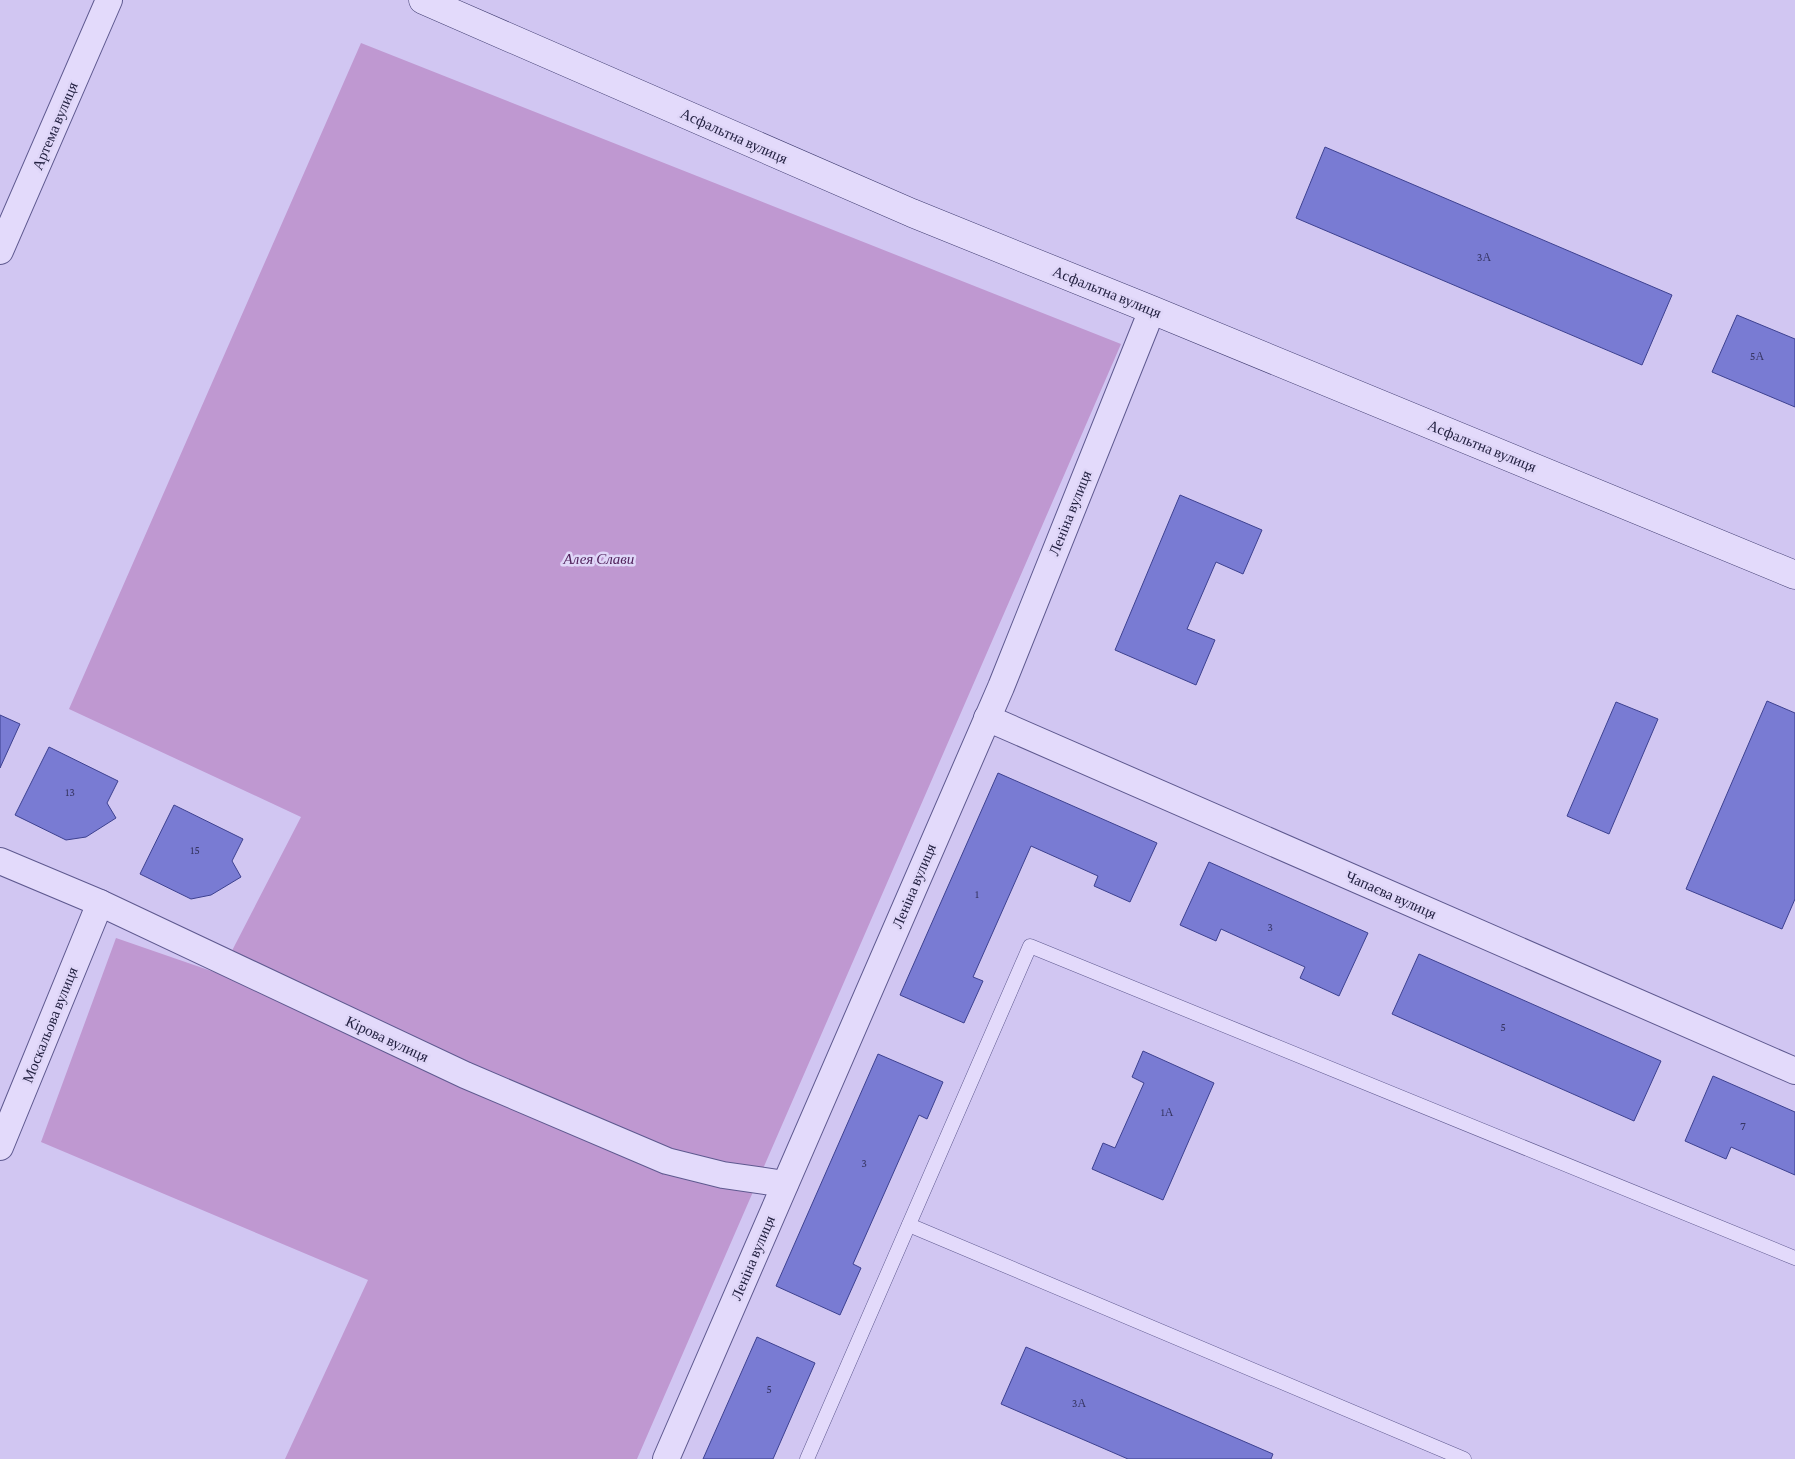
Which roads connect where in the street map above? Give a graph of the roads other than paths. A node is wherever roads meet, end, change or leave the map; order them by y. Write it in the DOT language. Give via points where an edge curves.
graph roads {
  1 [pos="109,0"];
  2 [pos="423,0"];
  3 [pos="0,251"];
  4 [pos="1152,310"];
  5 [pos="1795,575"];
  6 [pos="987,718"];
  7 [pos="0,861"];
  8 [pos="100,903"];
  9 [pos="1795,1071"];
  10 [pos="0,1147"];
  11 [pos="785,1184"];
  12 [pos="909,1225"];
  13 [pos="1795,1258"];
  14 [pos="666,1459"];
  15 [pos="807,1459"];
  16 [pos="1464,1459"];
  1 -- 3 [label="street, Артема вулиця"];
  2 -- 4 [label="main road, Асфальтна вулиця" via="912,214"];
  4 -- 5 [label="main road, Асфальтна вулиця"];
  4 -- 6 [label="street, Леніна вулиця"];
  6 -- 9 [label="street, Чапаєва вулиця"];
  6 -- 11 [label="street, Леніна вулиця"];
  7 -- 8 [label="street, Кірова вулиця"];
  8 -- 10 [label="street, Москальова вулиця"];
  8 -- 11 [label="street, Кірова вулиця" via="465,1075 667,1161 723,1175"];
  11 -- 14 [label="street, Леніна вулиця"];
  12 -- 13 [label="lane" via="1030,946"];
  12 -- 15 [label="lane"];
  12 -- 16 [label="lane"];
}
